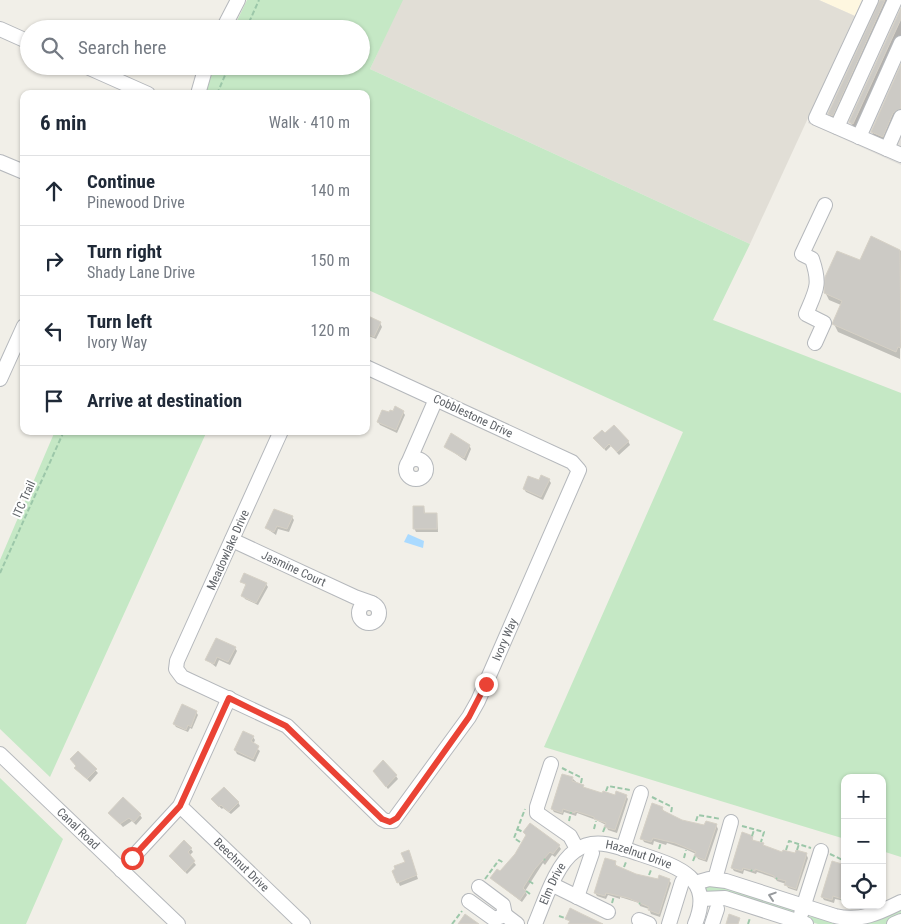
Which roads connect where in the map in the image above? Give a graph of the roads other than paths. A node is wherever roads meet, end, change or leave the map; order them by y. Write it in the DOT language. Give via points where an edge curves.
graph roads {
  1 [pos="238,0"];
  2 [pos="871,0"];
  3 [pos="895,0"];
  4 [pos="228,20"];
  5 [pos="0,29"];
  6 [pos="20,38"];
  7 [pos="901,43"];
  8 [pos="105,75"];
  9 [pos="203,75"];
  10 [pos="139,90"];
  11 [pos="199,90"];
  12 [pos="901,117"];
  13 [pos="837,127"];
  14 [pos="859,137"];
  15 [pos="887,149"];
  16 [pos="901,155"];
  17 [pos="0,162"];
  18 [pos="20,170"];
  19 [pos="825,205"];
  20 [pos="20,335"];
  21 [pos="815,342"];
  22 [pos="370,369"];
  23 [pos="0,379"];
  24 [pos="436,399"];
  25 [pos="279,435"];
  26 [pos="415,457"];
  27 [pos="578,467"];
  28 [pos="232,540"];
  29 [pos="356,604"];
  30 [pos="229,698"];
  31 [pos="0,754"];
  32 [pos="553,764"];
  33 [pos="640,792"];
  34 [pos="180,806"];
  35 [pos="731,822"];
  36 [pos="578,849"];
  37 [pos="821,851"];
  38 [pos="592,853"];
  39 [pos="625,854"];
  40 [pos="121,870"];
  41 [pos="715,879"];
  42 [pos="689,883"];
  43 [pos="553,885"];
  44 [pos="480,886"];
  45 [pos="577,897"];
  46 [pos="701,899"];
  47 [pos="901,902"];
  48 [pos="468,903"];
  49 [pos="804,906"];
  50 [pos="717,909"];
  51 [pos="608,912"];
  52 [pos="505,916"];
  53 [pos="901,921"];
  54 [pos="802,923"];
  55 [pos="178,924"];
  56 [pos="303,924"];
  57 [pos="517,924"];
  58 [pos="535,924"];
  59 [pos="669,924"];
  60 [pos="695,924"];
  61 [pos="712,924"];
  62 [pos="894,924"];
  1 -- 4 [label="street"];
  2 -- 13 [label="street" via="816,118"];
  3 -- 13 [label="street"];
  5 -- 6 [label="street"];
  7 -- 14 [label="street"];
  8 -- 10 [label="street"];
  9 -- 11 [label="street"];
  12 -- 15 [label="street"];
  13 -- 14 [label="street"];
  14 -- 15 [label="street"];
  15 -- 16 [label="street"];
  17 -- 18 [label="street"];
  19 -- 21 [label="street" via="802,254 812,259 819,278 806,314 824,323"];
  20 -- 23 [label="street"];
  22 -- 24 [label="street, Cobblestone Drive"];
  24 -- 26 [label="street"];
  24 -- 27 [label="street, Cobblestone Drive"];
  25 -- 28 [label="street, Meadowlake Drive"];
  27 -- 30 [label="street, Ivory Way" via="578,476 478,700 397,818 390,822 382,819 286,726"];
  28 -- 29 [label="street, Jasmine Court"];
  28 -- 30 [label="street, Meadowlake Drive" via="176,669 182,676"];
  29 -- 29 [label="street, Jasmine Court" via="372,603 379,610 378,617 373,622 363,622"];
  30 -- 34 [label="street"];
  31 -- 40 [label="street, Canal Road"];
  32 -- 36 [label="street" via="537,810 539,815 570,836"];
  33 -- 39 [label="street"];
  34 -- 40 [label="street"];
  34 -- 56 [label="street, Beechnut Drive"];
  35 -- 41 [label="street"];
  36 -- 39 [label="street, Hazelnut Drive" via="600,843"];
  36 -- 43 [label="street, Elm Drive" via="566,860"];
  37 -- 49 [label="street"];
  38 -- 45 [label="street"];
  39 -- 42 [label="street, Hazelnut Drive" via="679,868"];
  40 -- 55 [label="street, Canal Road"];
  41 -- 42 [label="street"];
  49 -- 41 [label="street, one-way"];
  42 -- 46 [label="street"];
  42 -- 59 [label="street"];
  43 -- 45 [label="street"];
  43 -- 58 [label="street, Elm Drive"];
  44 -- 52 [label="street" via="503,905"];
  45 -- 51 [label="street"];
  46 -- 54 [label="street" via="724,898"];
  46 -- 60 [label="street"];
  47 -- 49 [label="street" via="861,918 841,918"];
  48 -- 52 [label="street" via="494,919"];
  49 -- 54 [label="street"];
  50 -- 61 [label="street"];
  52 -- 57 [label="street"];
  53 -- 62 [label="street"];
}
